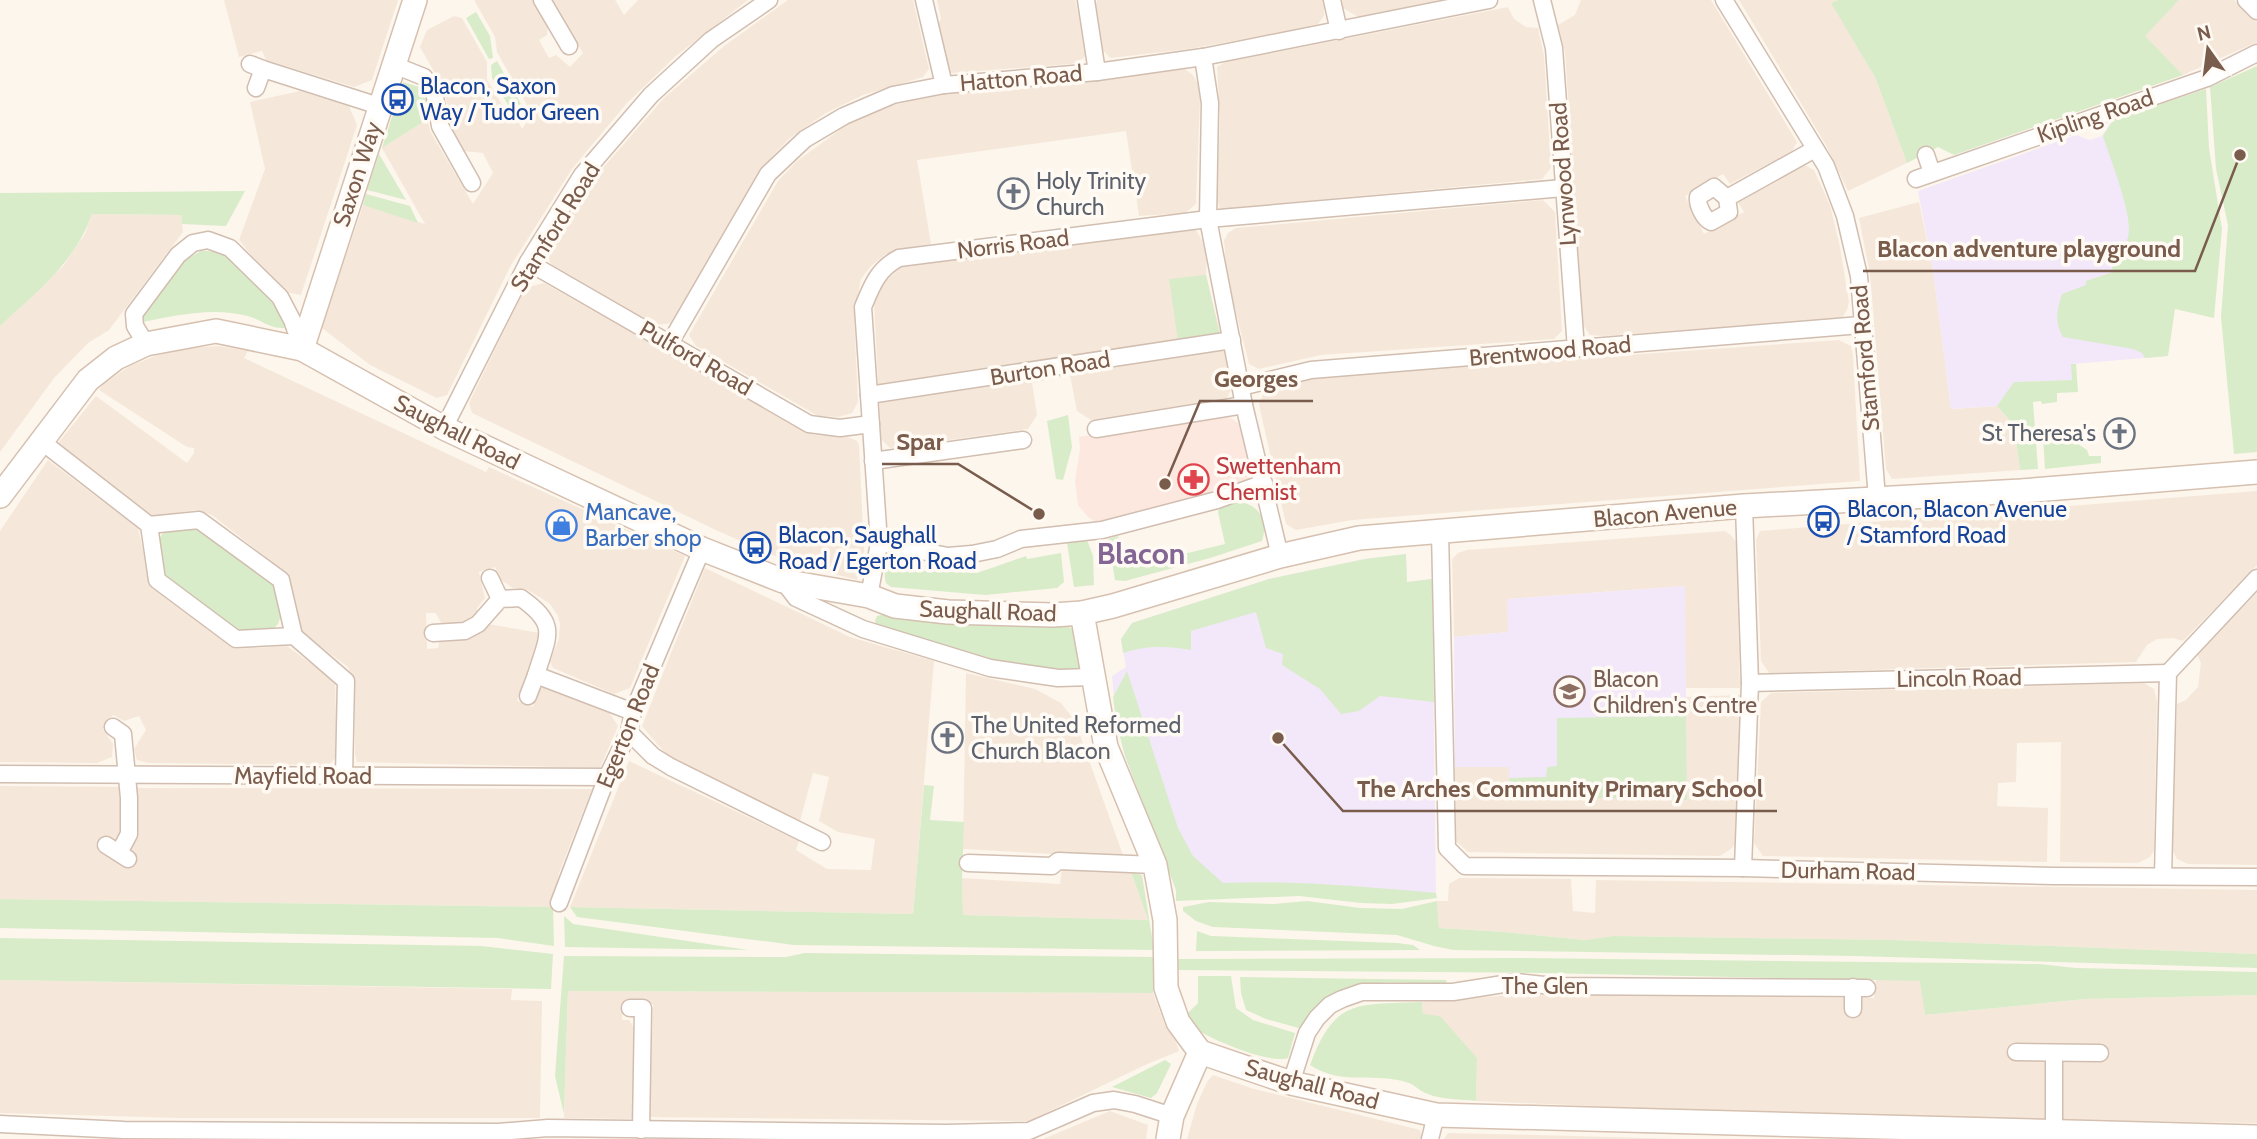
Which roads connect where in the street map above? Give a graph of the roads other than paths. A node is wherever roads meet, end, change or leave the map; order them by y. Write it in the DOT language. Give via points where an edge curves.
graph roads {
  1 [pos="415,0"];
  2 [pos="542,0"];
  3 [pos="769,0"];
  4 [pos="924,0"];
  5 [pos="1086,0"];
  6 [pos="1332,0"];
  7 [pos="1489,0"];
  8 [pos="1542,0"];
  9 [pos="1724,0"];
  10 [pos="2246,0"];
  11 [pos="2257,11"];
  12 [pos="1339,31"];
  13 [pos="561,42"];
  14 [pos="2257,53"];
  15 [pos="1203,57"];
  16 [pos="394,65"];
  17 [pos="1097,72"];
  18 [pos="944,85"];
  19 [pos="256,88"];
  20 [pos="379,106"];
  21 [pos="1815,149"];
  22 [pos="1926,155"];
  23 [pos="472,172"];
  24 [pos="1932,173"];
  25 [pos="1916,179"];
  26 [pos="1563,188"];
  27 [pos="1727,198"];
  28 [pos="1208,219"];
  29 [pos="528,262"];
  30 [pos="1861,325"];
  31 [pos="1232,340"];
  32 [pos="670,343"];
  33 [pos="146,344"];
  34 [pos="302,349"];
  35 [pos="1576,349"];
  36 [pos="1241,387"];
  37 [pos="869,396"];
  38 [pos="1244,405"];
  39 [pos="871,424"];
  40 [pos="443,428"];
  41 [pos="1096,429"];
  42 [pos="1023,440"];
  43 [pos="41,441"];
  44 [pos="873,461"];
  45 [pos="2257,471"];
  46 [pos="1264,483"];
  47 [pos="0,496"];
  48 [pos="1877,498"];
  49 [pos="1744,506"];
  50 [pos="149,525"];
  51 [pos="1440,531"];
  52 [pos="879,543"];
  53 [pos="702,549"];
  54 [pos="1280,556"];
  55 [pos="489,578"];
  56 [pos="2257,578"];
  57 [pos="783,581"];
  58 [pos="869,596"];
  59 [pos="500,598"];
  60 [pos="1082,613"];
  61 [pos="434,632"];
  62 [pos="294,636"];
  63 [pos="2168,673"];
  64 [pos="536,675"];
  65 [pos="1093,677"];
  66 [pos="1750,683"];
  67 [pos="528,696"];
  68 [pos="633,712"];
  69 [pos="123,729"];
  70 [pos="629,732"];
  71 [pos="0,774"];
  72 [pos="125,775"];
  73 [pos="344,776"];
  74 [pos="607,778"];
  75 [pos="822,842"];
  76 [pos="118,852"];
  77 [pos="968,864"];
  78 [pos="1155,865"];
  79 [pos="1743,868"];
  80 [pos="2163,876"];
  81 [pos="2257,877"];
  82 [pos="559,903"];
  83 [pos="630,1008"];
  84 [pos="1853,1009"];
  85 [pos="1200,1052"];
  86 [pos="2016,1052"];
  87 [pos="2054,1053"];
  88 [pos="2100,1054"];
  89 [pos="1292,1083"];
  90 [pos="1436,1115"];
  91 [pos="1172,1116"];
  92 [pos="0,1124"];
  93 [pos="641,1130"];
  94 [pos="1822,1133"];
  95 [pos="121,1134"];
  96 [pos="257,1135"];
  97 [pos="2051,1135"];
  98 [pos="498,1136"];
  99 [pos="2157,1137"];
  100 [pos="2257,1137"];
  101 [pos="1168,1139"];
  102 [pos="1430,1139"];
  1 -- 16 [label="street, Saxon Way"];
  2 -- 13 [label="street"];
  3 -- 29 [label="street, Stamford Road" via="711,40 651,95 582,175"];
  4 -- 18 [label="street"];
  5 -- 17 [label="street"];
  6 -- 12 [label="street"];
  7 -- 12 [label="street, Hatton Road"];
  8 -- 26 [label="street, Lynwood Road" via="1554,48"];
  9 -- 21 [label="street, Stamford Road"];
  10 -- 11 [label="street"];
  12 -- 15 [label="street, Hatton Road"];
  14 -- 24 [label="street, Kipling Road" via="2207,78"];
  15 -- 17 [label="street, Hatton Road"];
  15 -- 28 [label="street" via="1210,103"];
  16 -- 20 [label="street, Saxon Way"];
  16 -- 23 [label="street" via="424,76 433,91 440,126"];
  17 -- 18 [label="street, Hatton Road"];
  18 -- 32 [label="street, Hatton Road" via="893,95 805,139 768,174"];
  19 -- 20 [label="street" via="257,66"];
  20 -- 34 [label="street, Saxon Way"];
  21 -- 27 [label="street"];
  21 -- 30 [label="street, Stamford Road" via="1845,216 1859,276"];
  22 -- 24 [label="street"];
  24 -- 25 [label="street, Kipling Road"];
  26 -- 28 [label="street, Norris Road"];
  26 -- 35 [label="street, Lynwood Road"];
  28 -- 31 [label="street"];
  28 -- 37 [label="street, Norris Road" via="899,258 873,281 863,307"];
  29 -- 32 [label="street, Pulford Road"];
  29 -- 40 [label="street, Stamford Road"];
  30 -- 35 [label="street, Brentwood Road"];
  30 -- 48 [label="street, Stamford Road"];
  31 -- 36 [label="street"];
  31 -- 37 [label="street, Burton Road"];
  32 -- 39 [label="street, Pulford Road" via="809,424 840,428"];
  33 -- 34 [label="street, Saughall Road" via="216,331"];
  33 -- 34 [label="street" via="135,326 134,314 178,255 193,243 208,240 230,248 280,297"];
  33 -- 43 [label="street, Saughall Road" via="116,358 88,380"];
  34 -- 40 [label="street, Saughall Road"];
  35 -- 36 [label="street, Brentwood Road" via="1311,370"];
  36 -- 38 [label="street"];
  37 -- 39 [label="street, Norris Road"];
  38 -- 41 [label="street"];
  38 -- 46 [label="street"];
  39 -- 44 [label="street, Norris Road"];
  40 -- 53 [label="street, Saughall Road"];
  42 -- 44 [label="street"];
  43 -- 47 [label="street, Saughall Road"];
  43 -- 50 [label="street"];
  44 -- 52 [label="street, Norris Road"];
  45 -- 48 [label="street, Blacon Avenue"];
  46 -- 52 [label="street" via="1102,530 1021,540 972,554 948,556"];
  46 -- 54 [label="street"];
  48 -- 49 [label="street, Blacon Avenue"];
  49 -- 51 [label="street, Blacon Avenue"];
  49 -- 66 [label="street"];
  50 -- 62 [label="street" via="199,520 281,580"];
  50 -- 62 [label="street" via="158,580 236,639"];
  51 -- 54 [label="street, Blacon Avenue" via="1359,538"];
  51 -- 79 [label="street, Durham Road" via="1447,848 1465,866"];
  52 -- 58 [label="street, Norris Road"];
  53 -- 57 [label="street, Saughall Road"];
  53 -- 68 [label="street, Egerton Road"];
  54 -- 60 [label="street, Blacon Avenue"];
  55 -- 59 [label="street"];
  56 -- 63 [label="street"];
  57 -- 58 [label="street, Saughall Road"];
  57 -- 65 [label="street" via="796,598 863,629 990,668 1058,678"];
  58 -- 60 [label="street, Saughall Road" via="895,606 948,612"];
  59 -- 61 [label="street" via="478,625 465,631"];
  59 -- 64 [label="street" via="521,598 545,619 549,633"];
  60 -- 65 [label="street, Saughall Road"];
  62 -- 73 [label="street" via="346,681"];
  63 -- 66 [label="street, Lincoln Road"];
  63 -- 80 [label="street"];
  64 -- 67 [label="street"];
  64 -- 68 [label="street"];
  65 -- 78 [label="street, Saughall Road" via="1106,747"];
  66 -- 79 [label="street"];
  68 -- 70 [label="street, Egerton Road"];
  69 -- 72 [label="street"];
  70 -- 74 [label="street, Egerton Road"];
  70 -- 75 [label="street" via="671,767"];
  71 -- 72 [label="street, Mayfield Road"];
  72 -- 73 [label="street, Mayfield Road"];
  72 -- 76 [label="street" via="129,834"];
  73 -- 74 [label="street, Mayfield Road"];
  74 -- 82 [label="street, Egerton Road"];
  77 -- 78 [label="street"];
  78 -- 85 [label="street, Saughall Road" via="1165,920 1168,997 1178,1022"];
  79 -- 80 [label="street, Durham Road"];
  80 -- 81 [label="street, Durham Road"];
  83 -- 93 [label="street" via="643,1008"];
  84 -- 89 [label="street, The Glen" via="1860,988 1516,982 1454,992 1362,992 1317,1017 1307,1033"];
  85 -- 89 [label="street, Saughall Road"];
  85 -- 91 [label="street"];
  86 -- 87 [label="street"];
  87 -- 88 [label="street"];
  87 -- 97 [label="street"];
  89 -- 90 [label="street, Saughall Road"];
  90 -- 94 [label="street, Saughall Road"];
  90 -- 102 [label="street"];
  91 -- 93 [label="street" via="1114,1100 1093,1103 1029,1131"];
  91 -- 101 [label="street"];
  92 -- 95 [label="street"];
  93 -- 98 [label="street" via="548,1128"];
  94 -- 97 [label="street, Saughall Road"];
  95 -- 96 [label="street"];
  96 -- 98 [label="street"];
  97 -- 99 [label="street, Saughall Road"];
  99 -- 100 [label="street, Saughall Road"];
}
